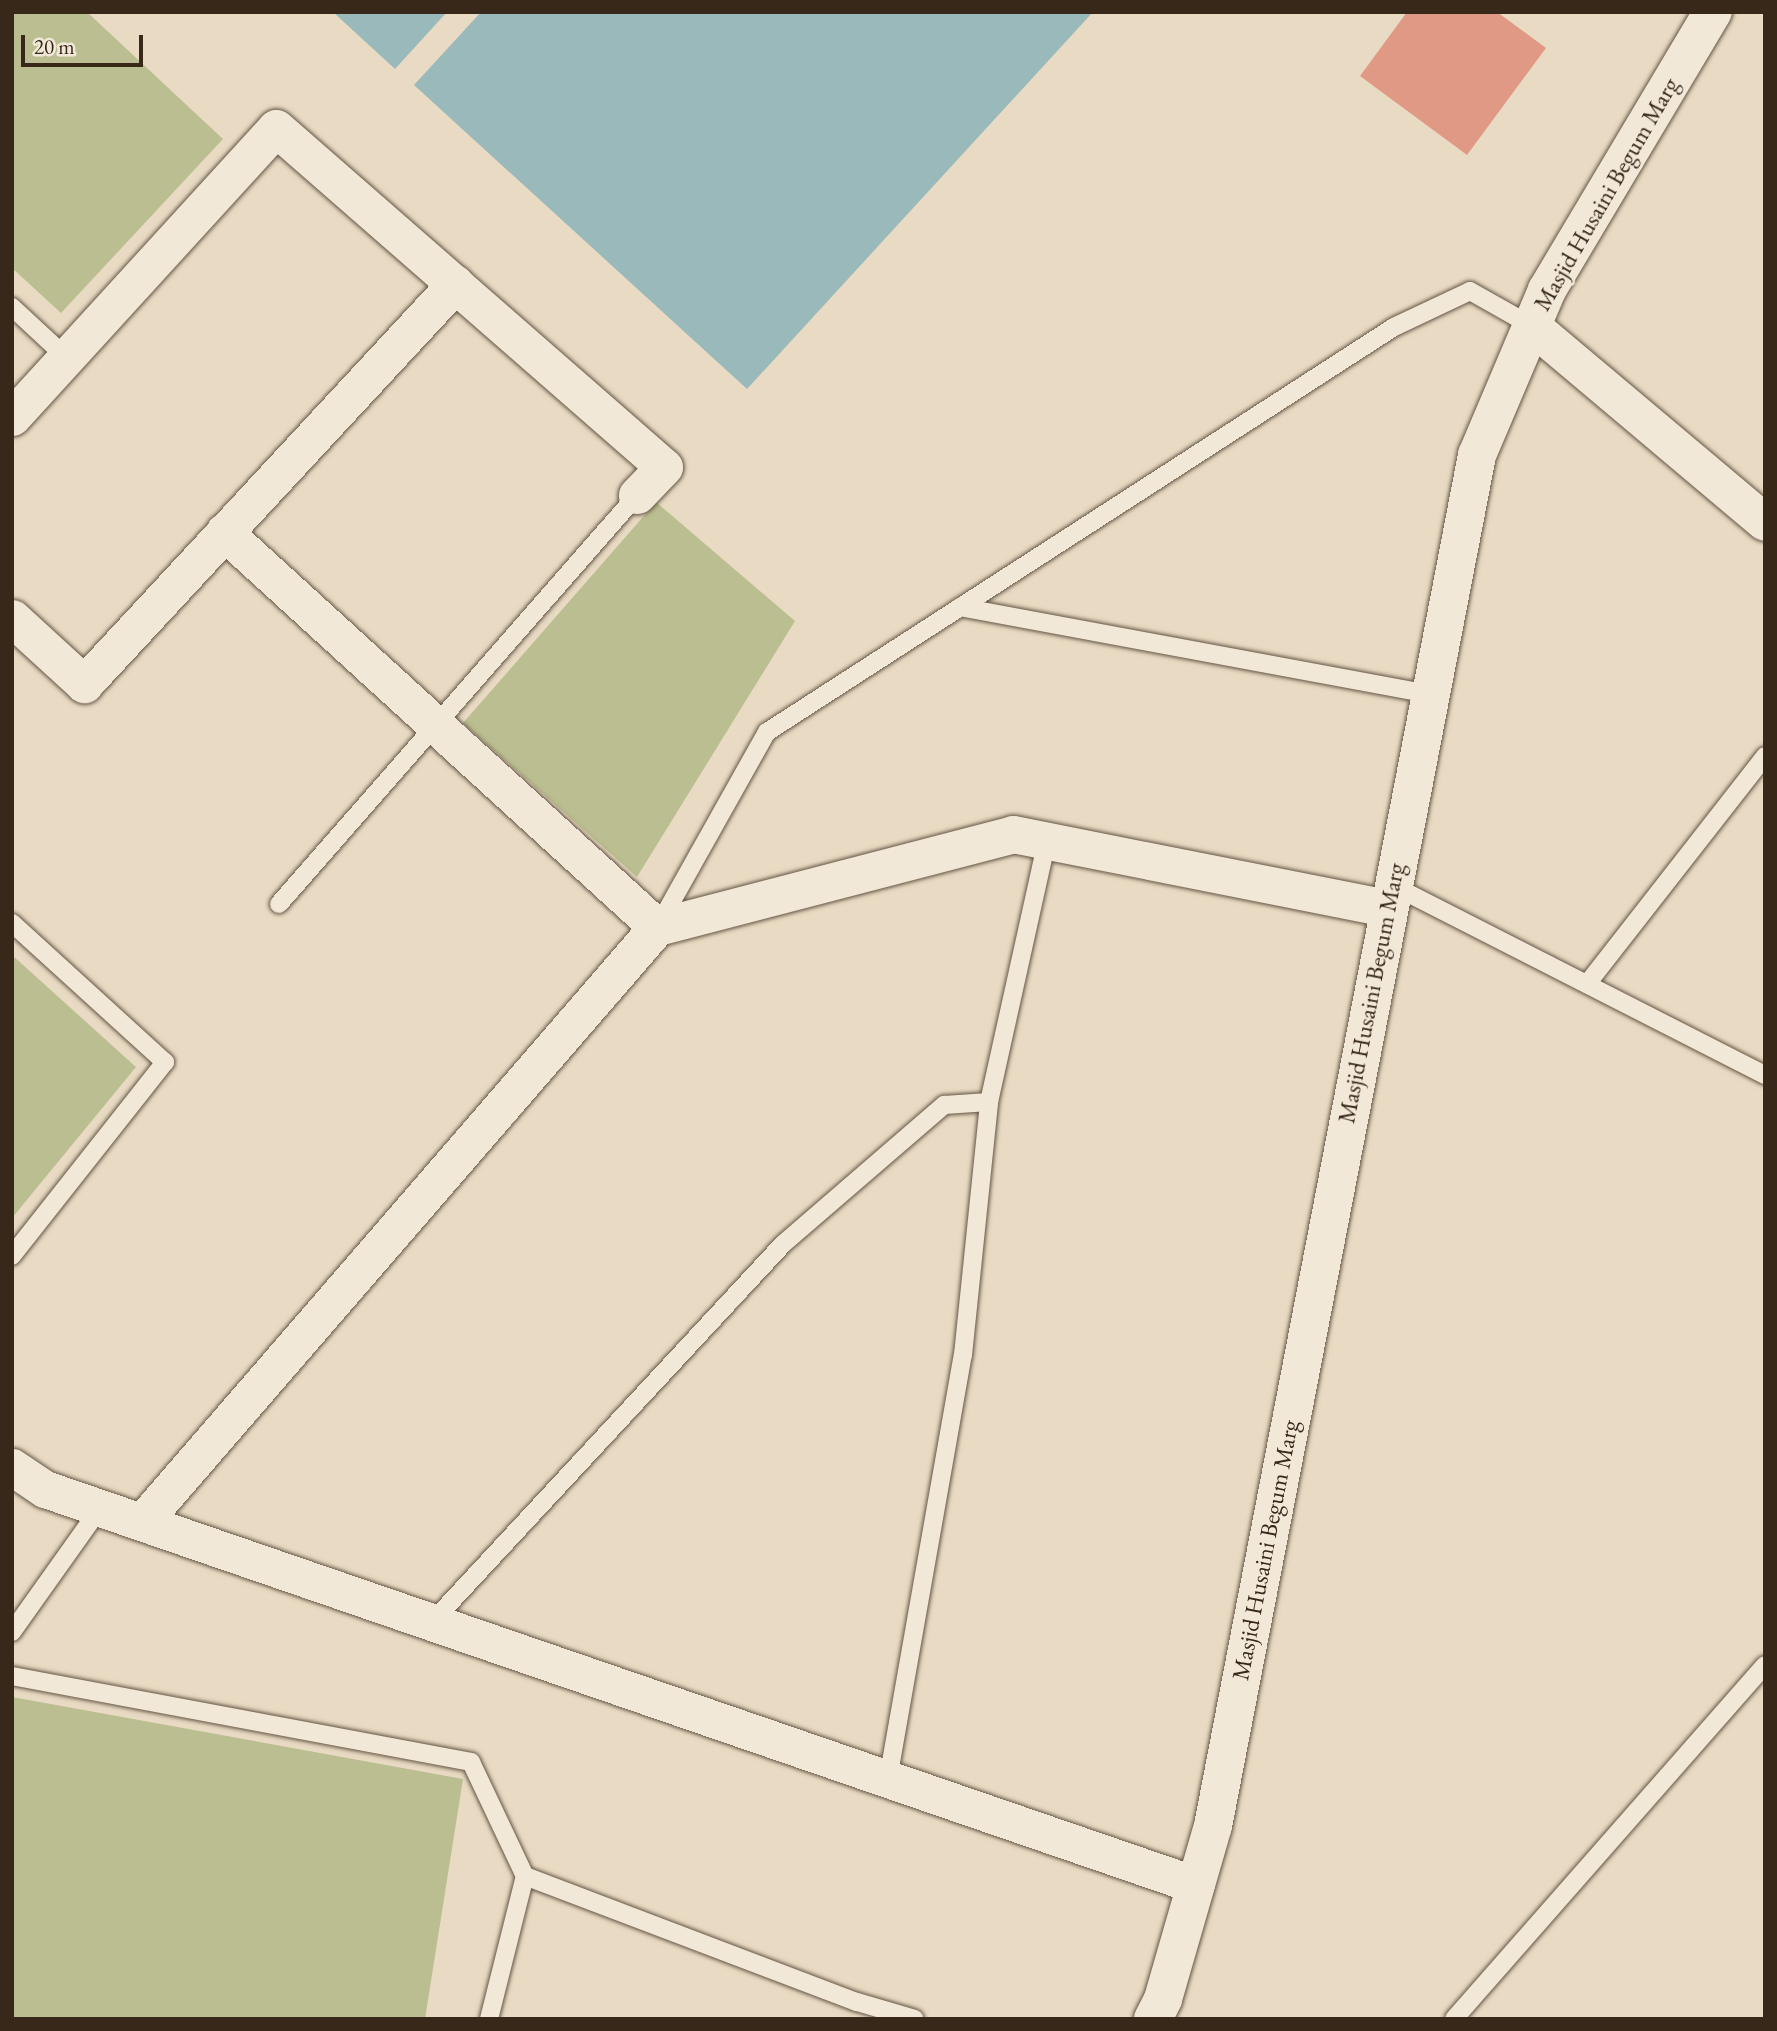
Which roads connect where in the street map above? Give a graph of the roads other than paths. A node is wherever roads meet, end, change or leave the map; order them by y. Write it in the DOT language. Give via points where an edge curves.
graph roads {
  1 [pos="1713,12"];
  2 [pos="455,284"];
  3 [pos="12,307"];
  4 [pos="1532,326"];
  5 [pos="66,357"];
  6 [pos="12,417"];
  7 [pos="637,495"];
  8 [pos="1765,523"];
  9 [pos="224,532"];
  10 [pos="960,607"];
  11 [pos="12,618"];
  12 [pos="1429,694"];
  13 [pos="438,727"];
  14 [pos="1765,756"];
  15 [pos="1047,841"];
  16 [pos="1390,896"];
  17 [pos="279,904"];
  18 [pos="12,923"];
  19 [pos="657,927"];
  20 [pos="1587,984"];
  21 [pos="1765,1075"];
  22 [pos="989,1102"];
  23 [pos="12,1256"];
  24 [pos="12,1467"];
  25 [pos="100,1508"];
  26 [pos="142,1522"];
  27 [pos="432,1622"];
  28 [pos="12,1632"];
  29 [pos="1765,1665"];
  30 [pos="12,1676"];
  31 [pos="888,1779"];
  32 [pos="525,1876"];
  33 [pos="1196,1885"];
  34 [pos="489,2019"];
  35 [pos="915,2019"];
  36 [pos="1153,2019"];
  37 [pos="1454,2019"];
  1 -- 4 [label="street, Masjid Husaini Begum Marg" via="1547,290"];
  2 -- 5 [label="street" via="276,128"];
  2 -- 7 [label="street" via="664,467"];
  2 -- 9 [label="street"];
  3 -- 5 [label="lane"];
  4 -- 8 [label="street"];
  4 -- 10 [label="lane" via="1469,291 1394,327"];
  4 -- 12 [label="street, Masjid Husaini Begum Marg" via="1477,455"];
  5 -- 6 [label="street"];
  7 -- 13 [label="lane"];
  9 -- 11 [label="street" via="83,684"];
  9 -- 13 [label="street"];
  10 -- 12 [label="lane"];
  10 -- 19 [label="lane" via="767,732"];
  12 -- 16 [label="street, Masjid Husaini Begum Marg"];
  13 -- 17 [label="lane"];
  13 -- 19 [label="street"];
  14 -- 20 [label="lane"];
  15 -- 16 [label="street"];
  15 -- 19 [label="street" via="1013,834"];
  15 -- 22 [label="lane"];
  16 -- 20 [label="lane"];
  16 -- 33 [label="street, Masjid Husaini Begum Marg" via="1213,1826"];
  18 -- 23 [label="lane" via="165,1062"];
  19 -- 26 [label="street"];
  20 -- 21 [label="lane"];
  22 -- 27 [label="lane" via="944,1105 783,1244"];
  22 -- 31 [label="lane" via="963,1355"];
  24 -- 25 [label="street" via="45,1489"];
  25 -- 26 [label="street"];
  25 -- 28 [label="lane"];
  26 -- 27 [label="street"];
  27 -- 31 [label="street"];
  29 -- 37 [label="lane"];
  30 -- 32 [label="lane" via="471,1762"];
  31 -- 33 [label="street"];
  32 -- 34 [label="lane"];
  32 -- 35 [label="lane" via="856,2002"];
  33 -- 36 [label="street, Masjid Husaini Begum Marg"];
}
